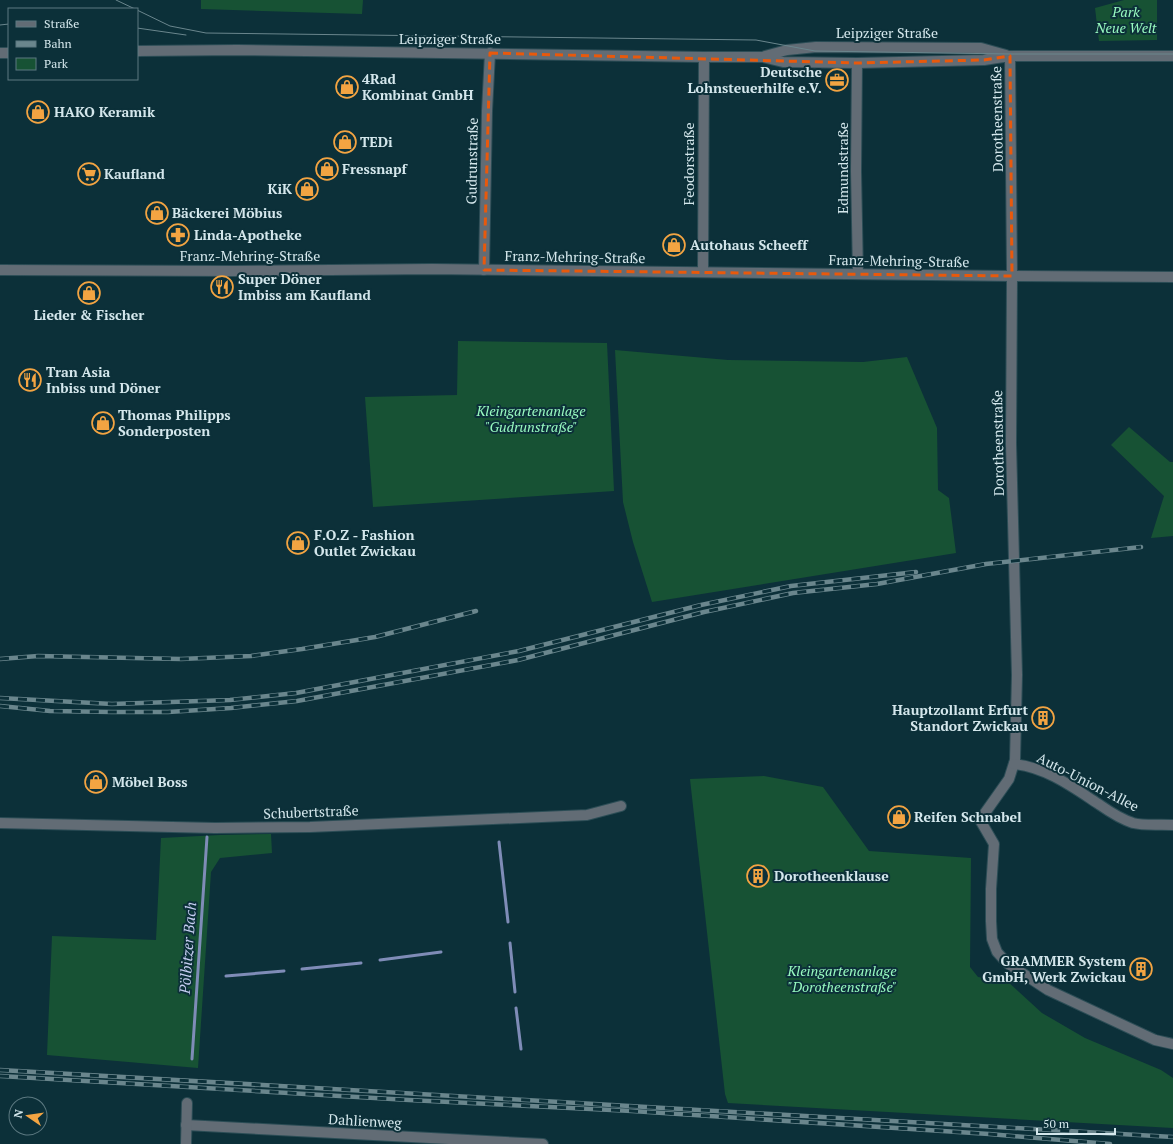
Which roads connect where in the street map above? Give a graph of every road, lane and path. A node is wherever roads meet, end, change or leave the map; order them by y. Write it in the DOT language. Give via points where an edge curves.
graph roads {
  1 [pos="138,51"];
  2 [pos="490,53"];
  3 [pos="1010,56"];
  4 [pos="1173,56"];
  5 [pos="704,57"];
  6 [pos="763,57"];
  7 [pos="857,63"];
  8 [pos="0,270"];
  9 [pos="484,270"];
  10 [pos="703,272"];
  11 [pos="858,274"];
  12 [pos="1012,276"];
  13 [pos="1173,277"];
  14 [pos="1014,764"];
  15 [pos="621,806"];
  16 [pos="0,823"];
  17 [pos="1173,825"];
  18 [pos="1173,1044"];
  19 [pos="187,1103"];
  20 [pos="186,1125"];
  21 [pos="505,1143"];
  22 [pos="186,1144"];
  23 [pos="542,1144"];
  1 -- 2 [label="street, Leipziger Straße"];
  2 -- 5 [label="street, Leipziger Straße"];
  2 -- 9 [label="street, Gudrunstraße"];
  3 -- 4 [label="street, Leipziger Straße"];
  3 -- 6 [label="street, Leipziger Straße" via="981,48 816,47 787,50"];
  3 -- 7 [label="street, Leipziger Straße" via="984,60"];
  3 -- 12 [label="street, Dorotheenstraße"];
  5 -- 6 [label="street, Leipziger Straße"];
  5 -- 10 [label="street, Feodorstraße"];
  6 -- 7 [label="street, Leipziger Straße" via="783,62"];
  7 -- 11 [label="street, Edmundstraße"];
  8 -- 9 [label="street, Franz-Mehring-Straße"];
  9 -- 10 [label="street, Franz-Mehring-Straße"];
  10 -- 11 [label="street, Franz-Mehring-Straße"];
  11 -- 12 [label="street, Franz-Mehring-Straße"];
  12 -- 13 [label="street, Franz-Mehring-Straße"];
  12 -- 14 [label="street, Dorotheenstraße" via="1011,444 1016,675"];
  14 -- 17 [label="street, Auto-Union-Allee" via="1027,765 1045,773 1074,788 1118,817 1133,822"];
  14 -- 18 [label="street, Dorotheenstraße" via="1010,779 980,820 994,844 991,921 992,939 997,952 1006,963 1048,990 1155,1040"];
  15 -- 16 [label="street, Schubertstraße" via="587,815 310,826 215,828"];
  19 -- 20 [label="street"];
  20 -- 21 [label="street, Dahlienweg"];
  20 -- 22 [label="street"];
  21 -- 23 [label="street, Dahlienweg"];
}
